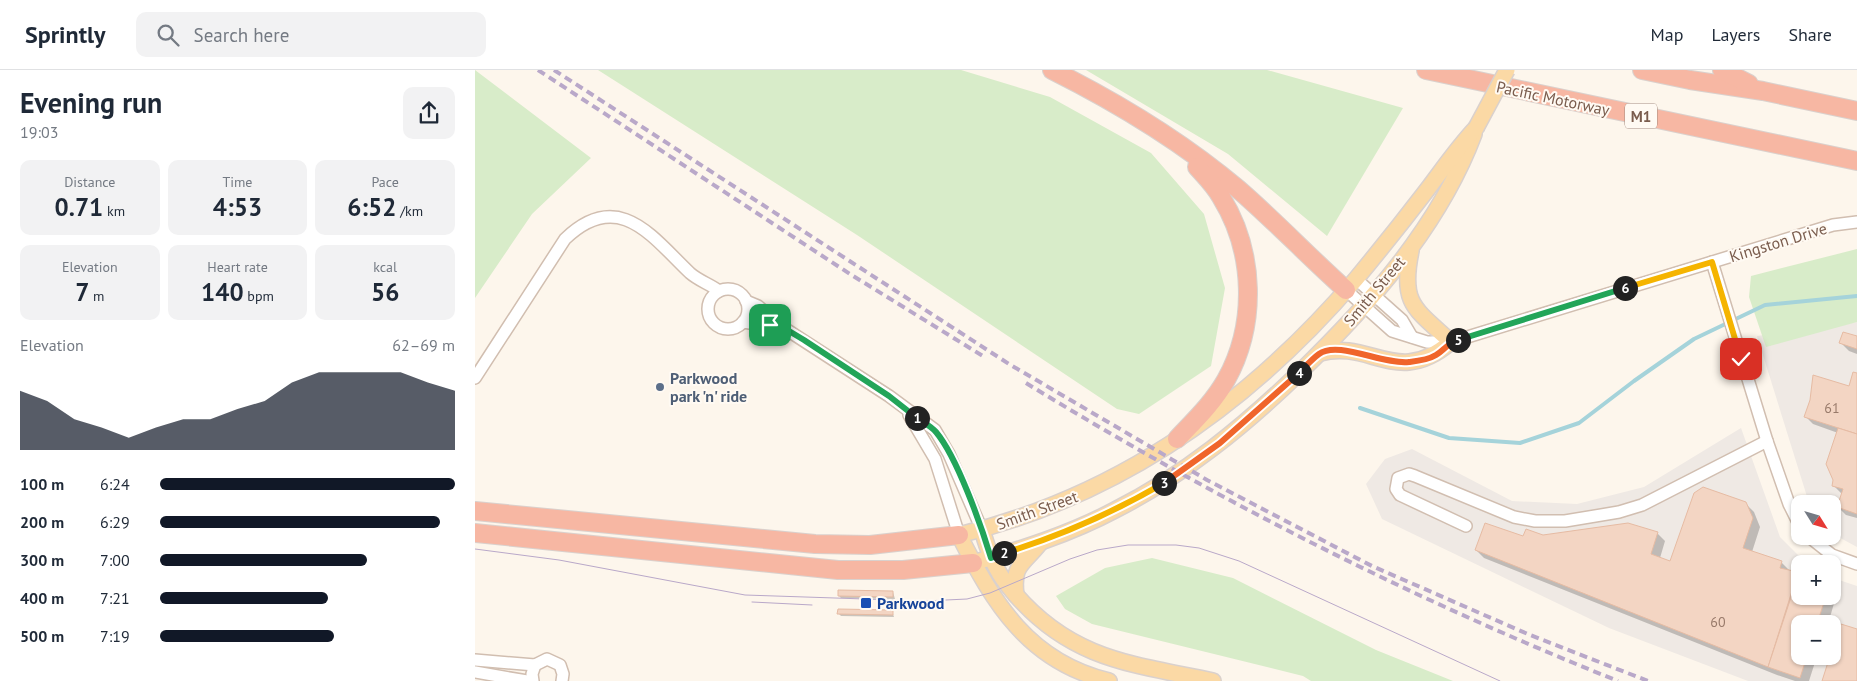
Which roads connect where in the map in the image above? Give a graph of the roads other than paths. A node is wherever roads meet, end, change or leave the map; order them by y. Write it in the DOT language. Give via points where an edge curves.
graph roads {
  1 [pos="1052,70"];
  2 [pos="1426,70"];
  3 [pos="1507,70"];
  4 [pos="1642,70"];
  5 [pos="1722,70"];
  6 [pos="1763,91"];
  7 [pos="1857,111"];
  8 [pos="1477,128"];
  9 [pos="1180,144"];
  10 [pos="1857,161"];
  11 [pos="1857,222"];
  12 [pos="1412,245"];
  13 [pos="1712,262"];
  14 [pos="1351,284"];
  15 [pos="719,291"];
  16 [pos="1369,300"];
  17 [pos="746,301"];
  18 [pos="743,322"];
  19 [pos="784,328"];
  20 [pos="1451,342"];
  21 [pos="1320,353"];
  22 [pos="475,378"];
  23 [pos="906,410"];
  24 [pos="1177,439"];
  25 [pos="1767,441"];
  26 [pos="1791,508"];
  27 [pos="475,511"];
  28 [pos="1466,526"];
  29 [pos="982,530"];
  30 [pos="475,532"];
  31 [pos="959,535"];
  32 [pos="1040,543"];
  33 [pos="1819,545"];
  34 [pos="991,558"];
  35 [pos="973,563"];
  36 [pos="1857,564"];
  37 [pos="1016,595"];
  38 [pos="475,660"];
  39 [pos="535,665"];
  40 [pos="475,672"];
  41 [pos="566,680"];
  42 [pos="527,681"];
  43 [pos="533,681"];
  44 [pos="1109,681"];
  45 [pos="1213,681"];
  1 -- 9 [label="highway" via="1110,100"];
  2 -- 10 [label="highway, Pacific Motorway / M1"];
  3 -- 8 [label="main road, Smith Street, bridge"];
  4 -- 6 [label="highway"];
  5 -- 6 [label="highway"];
  6 -- 7 [label="highway"];
  8 -- 12 [label="main road, Smith Street" via="1465,158"];
  8 -- 14 [label="main road, Smith Street" via="1456,149"];
  9 -- 14 [label="highway"];
  9 -- 24 [label="highway" via="1210,181 1230,213 1243,246 1248,301 1241,339 1226,380 1207,407"];
  11 -- 13 [label="street, Kingston Drive" via="1833,225"];
  12 -- 16 [label="main road, Smith Street"];
  12 -- 20 [label="main road" via="1406,274 1409,296 1422,317"];
  13 -- 20 [label="street, Kingston Drive"];
  13 -- 25 [label="street"];
  14 -- 16 [label="street, Kingston Drive"];
  14 -- 24 [label="main road, Smith Street" via="1262,376 1211,417"];
  15 -- 17 [label="street" via="738,292"];
  15 -- 18 [label="street" via="708,305 713,323 729,330"];
  15 -- 22 [label="street" via="695,277 637,224 611,218 592,222 565,239"];
  16 -- 20 [label="street, Kingston Drive" via="1392,331 1427,342"];
  16 -- 21 [label="main road, Smith Street"];
  17 -- 18 [label="street" via="748,312"];
  17 -- 19 [label="street" via="774,317"];
  18 -- 19 [label="street"];
  19 -- 23 [label="street"];
  20 -- 21 [label="main road" via="1435,356 1406,362 1381,360 1343,349"];
  21 -- 32 [label="main road, Smith Street" via="1248,421 1176,476 1093,522"];
  23 -- 29 [label="street" via="940,437"];
  23 -- 31 [label="street" via="935,459"];
  24 -- 29 [label="main road, Smith Street" via="1090,490"];
  25 -- 26 [label="street"];
  25 -- 28 [label="street" via="1642,505 1565,521 1514,517 1415,476 1398,478 1396,490 1400,495"];
  27 -- 31 [label="highway" via="815,544 870,545"];
  29 -- 31 [label="main road, Smith Street"];
  29 -- 34 [label="main road"];
  30 -- 35 [label="highway" via="839,570 903,570"];
  31 -- 35 [label="main road"];
  32 -- 34 [label="main road, Smith Street"];
  32 -- 37 [label="main road" via="1017,569 1014,577"];
  33 -- 36 [label="street" via="1832,555"];
  34 -- 35 [label="main road, Smith Street"];
  34 -- 37 [label="main road" via="1000,576"];
  35 -- 44 [label="main road" via="1003,611 1035,644 1072,667"];
  37 -- 45 [label="main road" via="1043,624 1076,645 1130,663"];
  38 -- 39 [label="street"];
  39 -- 41 [label="street" via="552,659 560,665"];
  39 -- 43 [label="street"];
  40 -- 42 [label="street"];
}
